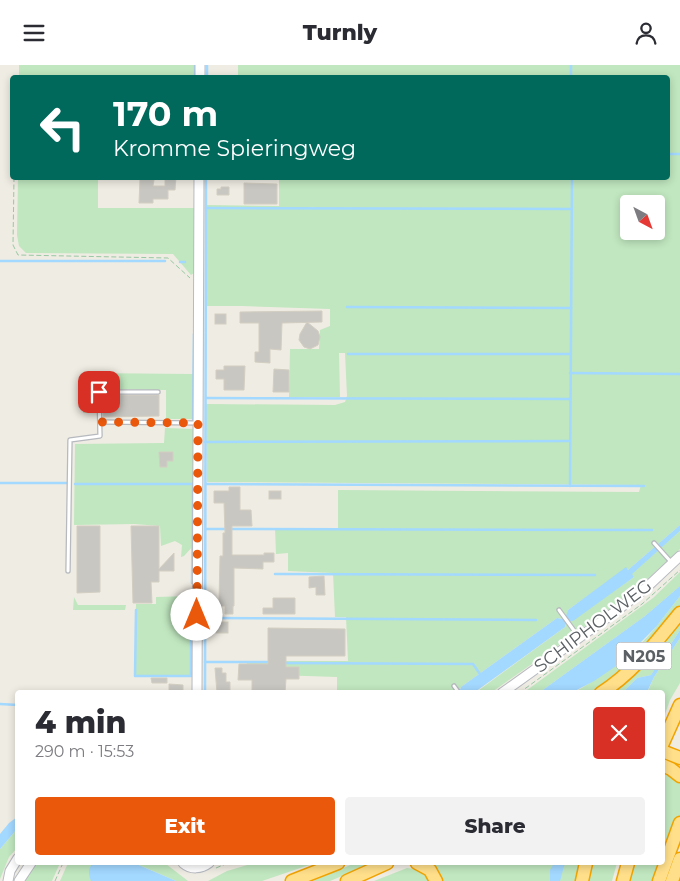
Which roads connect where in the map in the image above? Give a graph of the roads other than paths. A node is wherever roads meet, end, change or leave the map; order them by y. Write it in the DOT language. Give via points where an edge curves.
graph roads {
  1 [pos="199,180"];
  2 [pos="158,392"];
  3 [pos="100,422"];
  4 [pos="198,423"];
  5 [pos="655,545"];
  6 [pos="680,556"];
  7 [pos="673,563"];
  8 [pos="68,571"];
  9 [pos="559,610"];
  10 [pos="680,613"];
  11 [pos="579,638"];
  12 [pos="454,686"];
  13 [pos="197,690"];
  14 [pos="457,690"];
  15 [pos="506,690"];
  16 [pos="606,690"];
  17 [pos="680,705"];
  18 [pos="665,739"];
  19 [pos="665,752"];
  20 [pos="680,758"];
  21 [pos="665,766"];
  22 [pos="680,777"];
  23 [pos="680,823"];
  24 [pos="680,859"];
  25 [pos="15,863"];
  26 [pos="665,864"];
  27 [pos="30,865"];
  28 [pos="187,865"];
  29 [pos="206,865"];
  30 [pos="333,865"];
  31 [pos="382,865"];
  32 [pos="421,865"];
  33 [pos="586,865"];
  34 [pos="627,865"];
  35 [pos="665,865"];
  36 [pos="8,881"];
  37 [pos="19,881"];
  38 [pos="292,881"];
  39 [pos="347,881"];
  40 [pos="436,881"];
  41 [pos="582,881"];
  42 [pos="623,881"];
  43 [pos="659,881"];
  44 [pos="672,881"];
  1 -- 4 [label="street"];
  2 -- 3 [label="lane" via="99,392"];
  3 -- 4 [label="lane"];
  3 -- 8 [label="lane" via="100,436 70,440"];
  4 -- 13 [label="street"];
  5 -- 7 [label="lane"];
  6 -- 7 [label="street, SCHIPHOLWEG"];
  7 -- 11 [label="street, SCHIPHOLWEG" via="647,587"];
  9 -- 11 [label="lane"];
  10 -- 16 [label="highway, N205" via="644,656"];
  11 -- 15 [label="street, SCHIPHOLWEG"];
  12 -- 14 [label="lane"];
  17 -- 18 [label="highway"];
  19 -- 20 [label="highway"];
  21 -- 22 [label="highway"];
  23 -- 26 [label="highway"];
  24 -- 44 [label="highway"];
  25 -- 36 [label="street"];
  27 -- 37 [label="street"];
  28 -- 29 [label="street" via="192,868"];
  30 -- 38 [label="highway"];
  31 -- 39 [label="highway"];
  32 -- 40 [label="highway" via="430,870"];
  33 -- 41 [label="highway"];
  34 -- 42 [label="highway"];
  35 -- 43 [label="highway"];
}
